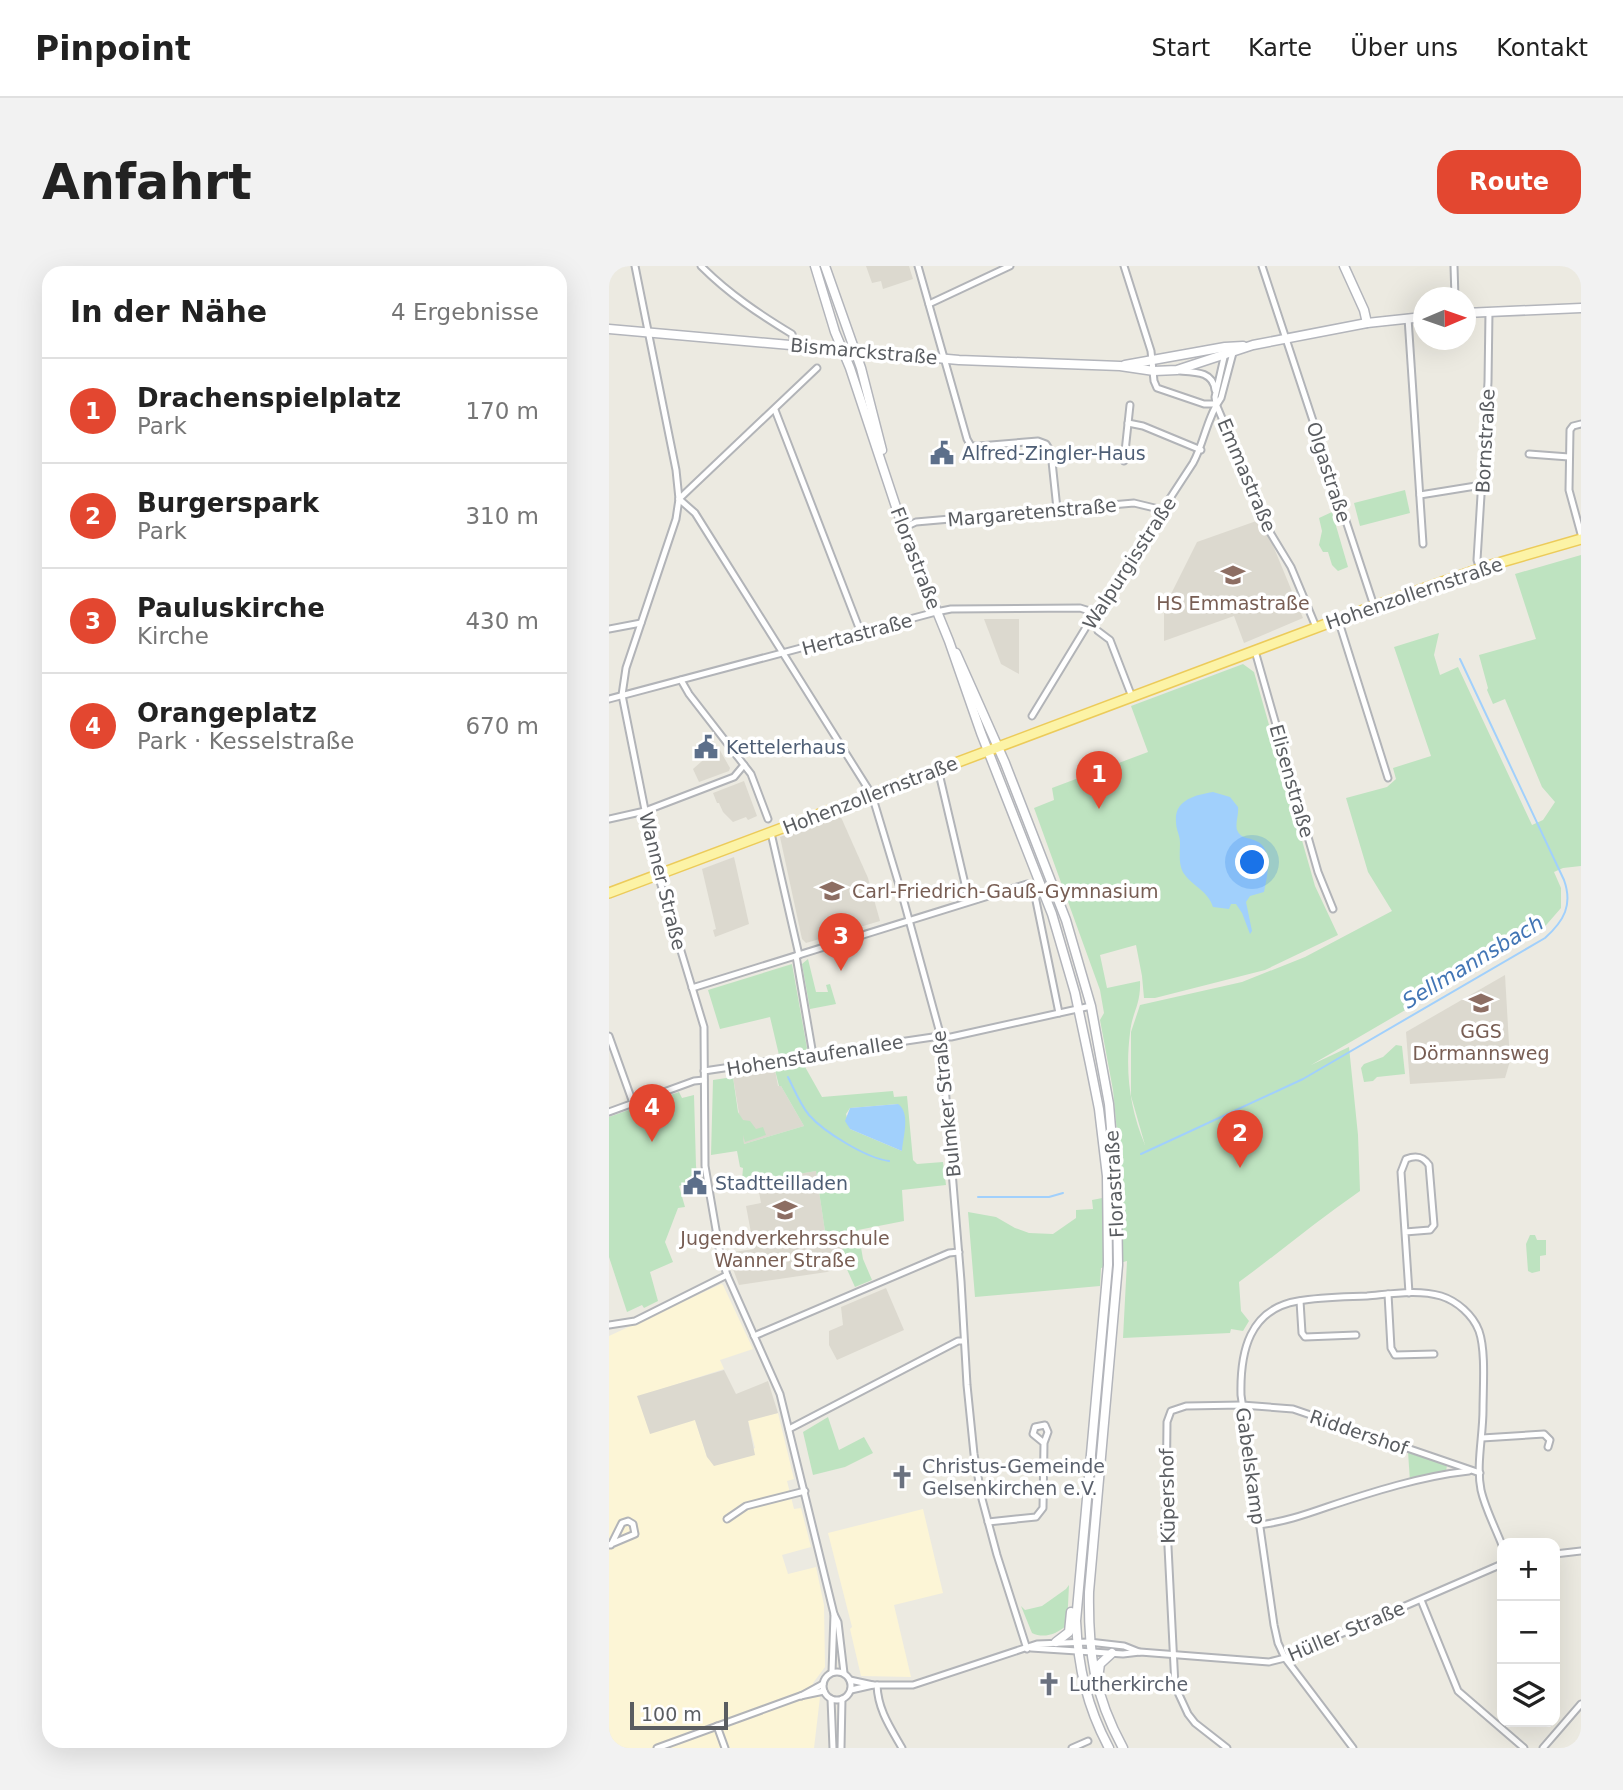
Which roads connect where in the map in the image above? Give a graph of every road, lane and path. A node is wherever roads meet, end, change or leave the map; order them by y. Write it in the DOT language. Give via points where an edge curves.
graph roads {
  1 [pos="635,266"];
  2 [pos="701,266"];
  3 [pos="815,266"];
  4 [pos="825,266"];
  5 [pos="918,266"];
  6 [pos="1010,266"];
  7 [pos="1124,266"];
  8 [pos="1262,266"];
  9 [pos="1344,266"];
  10 [pos="1454,266"];
  11 [pos="1455,287"];
  12 [pos="929,304"];
  13 [pos="1581,308"];
  14 [pos="1489,312"];
  15 [pos="1476,313"];
  16 [pos="1408,318"];
  17 [pos="1413,318"];
  18 [pos="1367,323"];
  19 [pos="609,329"];
  20 [pos="648,333"];
  21 [pos="1285,339"];
  22 [pos="795,345"];
  23 [pos="1229,350"];
  24 [pos="842,351"];
  25 [pos="855,352"];
  26 [pos="944,358"];
  27 [pos="1153,360"];
  28 [pos="1120,366"];
  29 [pos="817,368"];
  30 [pos="1177,370"];
  31 [pos="1154,371"];
  32 [pos="1215,397"];
  33 [pos="1216,404"];
  34 [pos="1130,405"];
  35 [pos="775,410"];
  36 [pos="1128,423"];
  37 [pos="1581,424"];
  38 [pos="1201,450"];
  39 [pos="1529,454"];
  40 [pos="1569,457"];
  41 [pos="1124,461"];
  42 [pos="886,474"];
  43 [pos="1482,485"];
  44 [pos="1420,495"];
  45 [pos="679,499"];
  46 [pos="1058,509"];
  47 [pos="1163,510"];
  48 [pos="903,528"];
  49 [pos="1581,534"];
  50 [pos="1581,539"];
  51 [pos="1423,544"];
  52 [pos="1480,569"];
  53 [pos="1374,606"];
  54 [pos="936,612"];
  55 [pos="1096,613"];
  56 [pos="1338,619"];
  57 [pos="641,622"];
  58 [pos="1316,627"];
  59 [pos="609,629"];
  60 [pos="1098,631"];
  61 [pos="861,633"];
  62 [pos="1255,651"];
  63 [pos="783,653"];
  64 [pos="681,680"];
  65 [pos="622,695"];
  66 [pos="1132,697"];
  67 [pos="609,699"];
  68 [pos="1032,716"];
  69 [pos="993,748"];
  70 [pos="744,765"];
  71 [pos="938,769"];
  72 [pos="1388,778"];
  73 [pos="872,795"];
  74 [pos="645,811"];
  75 [pos="609,819"];
  76 [pos="768,819"];
  77 [pos="771,834"];
  78 [pos="657,875"];
  79 [pos="609,893"];
  80 [pos="969,901"];
  81 [pos="1333,909"];
  82 [pos="909,920"];
  83 [pos="797,955"];
  84 [pos="692,988"];
  85 [pos="1091,1006"];
  86 [pos="1078,1009"];
  87 [pos="1059,1013"];
  88 [pos="609,1036"];
  89 [pos="941,1037"];
  90 [pos="813,1055"];
  91 [pos="704,1071"];
  92 [pos="704,1080"];
  93 [pos="633,1103"];
  94 [pos="609,1112"];
  95 [pos="1405,1232"];
  96 [pos="959,1252"];
  97 [pos="727,1275"];
  98 [pos="1409,1293"];
  99 [pos="1388,1294"];
  100 [pos="1300,1301"];
  101 [pos="609,1325"];
  102 [pos="1356,1335"];
  103 [pos="754,1336"];
  104 [pos="964,1340"];
  105 [pos="1434,1354"];
  106 [pos="1242,1405"];
  107 [pos="789,1429"];
  108 [pos="1482,1437"];
  109 [pos="1044,1444"];
  110 [pos="1548,1447"];
  111 [pos="1472,1471"];
  112 [pos="1480,1473"];
  113 [pos="805,1491"];
  114 [pos="727,1519"];
  115 [pos="988,1521"];
  116 [pos="1259,1525"];
  117 [pos="1499,1538"];
  118 [pos="610,1545"];
  119 [pos="1581,1551"];
  120 [pos="1560,1553"];
  121 [pos="1497,1566"];
  122 [pos="1421,1600"];
  123 [pos="1077,1605"];
  124 [pos="834,1614"];
  125 [pos="1056,1643"];
  126 [pos="1077,1646"];
  127 [pos="1089,1647"];
  128 [pos="1029,1648"];
  129 [pos="1140,1652"];
  130 [pos="1112,1653"];
  131 [pos="1173,1655"];
  132 [pos="1285,1658"];
  133 [pos="832,1672"];
  134 [pos="843,1673"];
  135 [pos="850,1680"];
  136 [pos="1096,1684"];
  137 [pos="875,1685"];
  138 [pos="823,1688"];
  139 [pos="851,1690"];
  140 [pos="831,1699"];
  141 [pos="842,1699"];
  142 [pos="1581,1704"];
  143 [pos="717,1726"];
  144 [pos="1088,1741"];
  145 [pos="657,1748"];
  146 [pos="725,1748"];
  147 [pos="833,1748"];
  148 [pos="841,1748"];
  149 [pos="902,1748"];
  150 [pos="1072,1748"];
  151 [pos="1109,1748"];
  152 [pos="1123,1748"];
  153 [pos="1227,1748"];
  154 [pos="1353,1748"];
  155 [pos="1524,1748"];
  156 [pos="1543,1748"];
  1 -- 20 [label="street, Wanner Straße"];
  2 -- 22 [label="street" via="750,309 792,334"];
  3 -- 24 [label="main road, Florastraße"];
  4 -- 25 [label="main road, Florastraße"];
  5 -- 12 [label="street"];
  6 -- 12 [label="street"];
  7 -- 27 [label="street"];
  8 -- 21 [label="street, Olgastraße"];
  9 -- 18 [label="main road"];
  10 -- 11 [label="street"];
  12 -- 26 [label="street"];
  13 -- 14 [label="main road"];
  14 -- 15 [label="main road"];
  14 -- 43 [label="street, Bornstraße"];
  16 -- 17 [label="main road, Bismarckstraße"];
  16 -- 18 [label="main road, Bismarckstraße"];
  16 -- 44 [label="street"];
  18 -- 21 [label="main road, Bismarckstraße"];
  19 -- 20 [label="main road, Bismarckstraße"];
  20 -- 22 [label="main road, Bismarckstraße"];
  20 -- 45 [label="street, Wanner Straße"];
  21 -- 23 [label="main road, Bismarckstraße"];
  21 -- 53 [label="street, Olgastraße"];
  22 -- 24 [label="main road, Bismarckstraße"];
  23 -- 27 [label="main road, Bismarckstraße"];
  23 -- 30 [label="main road, Bismarckstraße"];
  23 -- 32 [label="street, Walpurgisstraße"];
  23 -- 33 [label="street, Walpurgisstraße"];
  24 -- 25 [label="main road, Bismarckstraße"];
  24 -- 42 [label="main road, Florastraße"];
  25 -- 26 [label="main road, Bismarckstraße"];
  25 -- 42 [label="main road, Florastraße"];
  26 -- 28 [label="main road, Bismarckstraße"];
  26 -- 46 [label="street" via="971,446 1046,444"];
  27 -- 28 [label="main road, Bismarckstraße"];
  27 -- 31 [label="street"];
  28 -- 31 [label="main road, Bismarckstraße"];
  29 -- 35 [label="street"];
  30 -- 31 [label="main road, Bismarckstraße"];
  30 -- 32 [label="street, Emmastraße" via="1210,376"];
  31 -- 33 [label="street, Emmastraße" via="1161,391"];
  32 -- 33 [label="street, Walpurgisstraße"];
  33 -- 38 [label="street, Walpurgisstraße"];
  33 -- 58 [label="street, Emmastraße"];
  34 -- 36 [label="street"];
  35 -- 45 [label="street"];
  35 -- 61 [label="street"];
  36 -- 38 [label="street"];
  36 -- 41 [label="street"];
  37 -- 40 [label="street" via="1570,430"];
  38 -- 47 [label="street, Walpurgisstraße"];
  39 -- 40 [label="street"];
  40 -- 49 [label="street" via="1569,489"];
  42 -- 48 [label="main road, Florastraße"];
  43 -- 44 [label="street"];
  43 -- 52 [label="street, Bornstraße"];
  44 -- 51 [label="street"];
  45 -- 57 [label="street, Wanner Straße"];
  45 -- 63 [label="street, Bulmker Straße" via="695,513"];
  46 -- 47 [label="street, Margaretenstraße" via="1133,503"];
  46 -- 48 [label="street, Margaretenstraße" via="916,522"];
  47 -- 55 [label="street, Walpurgisstraße"];
  48 -- 54 [label="main road, Florastraße"];
  50 -- 52 [label="main road, Hohenzollernstraße"];
  52 -- 53 [label="main road, Hohenzollernstraße"];
  53 -- 56 [label="main road, Hohenzollernstraße"];
  54 -- 55 [label="street, Hertastraße" via="1080,608"];
  54 -- 61 [label="street, Hertastraße"];
  54 -- 69 [label="main road, Florastraße"];
  55 -- 68 [label="street, Walpurgisstraße"];
  56 -- 58 [label="main road, Hohenzollernstraße"];
  56 -- 72 [label="street"];
  57 -- 59 [label="street"];
  57 -- 65 [label="street, Wanner Straße"];
  58 -- 62 [label="main road, Hohenzollernstraße"];
  60 -- 66 [label="street" via="1112,643"];
  61 -- 63 [label="street, Hertastraße"];
  62 -- 66 [label="main road, Hohenzollernstraße"];
  62 -- 81 [label="street, Elisenstraße" via="1318,872"];
  63 -- 64 [label="street, Hertastraße"];
  63 -- 73 [label="street, Bulmker Straße"];
  64 -- 65 [label="street, Hertastraße"];
  64 -- 70 [label="street"];
  65 -- 67 [label="street, Hertastraße"];
  65 -- 74 [label="street, Wanner Straße"];
  66 -- 69 [label="main road, Hohenzollernstraße"];
  69 -- 71 [label="main road, Hohenzollernstraße"];
  69 -- 85 [label="main road, Florastraße" via="1066,920"];
  69 -- 86 [label="main road, Florastraße" via="1052,914"];
  70 -- 74 [label="street" via="733,778"];
  70 -- 76 [label="street"];
  71 -- 73 [label="main road, Hohenzollernstraße"];
  71 -- 80 [label="street"];
  73 -- 77 [label="main road, Hohenzollernstraße"];
  73 -- 82 [label="street, Bulmker Straße"];
  74 -- 75 [label="street"];
  74 -- 78 [label="street, Wanner Straße"];
  77 -- 78 [label="main road, Hohenzollernstraße"];
  77 -- 83 [label="street"];
  78 -- 79 [label="main road, Hohenzollernstraße"];
  78 -- 84 [label="street, Wanner Straße"];
  80 -- 82 [label="street"];
  80 -- 87 [label="street" via="1030,885"];
  82 -- 83 [label="street"];
  82 -- 89 [label="street, Bulmker Straße"];
  83 -- 84 [label="street"];
  83 -- 90 [label="street"];
  84 -- 91 [label="street, Wanner Straße" via="704,1027"];
  85 -- 86 [label="street, Hohenstaufenallee"];
  85 -- 127 [label="main road, Florastraße" via="1113,1137 1118,1265 1090,1572"];
  86 -- 87 [label="street, Hohenstaufenallee"];
  86 -- 123 [label="main road, Florastraße" via="1099,1109 1109,1228"];
  87 -- 89 [label="street, Hohenstaufenallee"];
  88 -- 93 [label="street"];
  89 -- 90 [label="street, Hohenstaufenallee"];
  89 -- 96 [label="street, Bulmker Straße"];
  90 -- 91 [label="street, Hohenstaufenallee"];
  91 -- 92 [label="street, Wanner Straße"];
  92 -- 93 [label="street"];
  92 -- 97 [label="street, Wanner Straße" via="707,1184"];
  93 -- 94 [label="street"];
  95 -- 95 [label="street" via="1402,1164 1419,1156 1429,1165 1434,1225 1430,1230"];
  95 -- 98 [label="street"];
  96 -- 103 [label="street"];
  96 -- 104 [label="street, Bulmker Straße"];
  97 -- 101 [label="street" via="635,1321"];
  97 -- 103 [label="street, Wanner Straße"];
  98 -- 99 [label="street, Gabelskamp"];
  98 -- 108 [label="street, Gabelskamp" via="1432,1293 1455,1302 1479,1331"];
  99 -- 100 [label="street, Gabelskamp"];
  99 -- 105 [label="street" via="1395,1355"];
  100 -- 102 [label="street" via="1305,1338"];
  100 -- 106 [label="street, Gabelskamp" via="1272,1310 1250,1335 1242,1362"];
  103 -- 107 [label="street, Wanner Straße" via="778,1388"];
  104 -- 107 [label="street"];
  104 -- 115 [label="street, Bulmker Straße" via="971,1429"];
  106 -- 111 [label="street, Riddershof" via="1293,1409"];
  106 -- 116 [label="street, Gabelskamp"];
  106 -- 131 [label="street, Küpershof" via="1179,1407 1168,1416 1166,1507"];
  107 -- 113 [label="street, Wanner Straße"];
  108 -- 110 [label="street" via="1544,1434 1550,1440"];
  108 -- 112 [label="street, Gabelskamp"];
  109 -- 115 [label="street" via="1040,1514"];
  111 -- 112 [label="street, Riddershof"];
  111 -- 116 [label="street"];
  112 -- 117 [label="street, Gabelskamp" via="1481,1491"];
  113 -- 114 [label="street" via="747,1506"];
  113 -- 124 [label="street, Wanner Straße"];
  115 -- 128 [label="street, Bulmker Straße"];
  116 -- 132 [label="street, Gabelskamp" via="1271,1610"];
  118 -- 118 [label="street" via="632,1537 633,1524 622,1523"];
  119 -- 120 [label="street"];
  121 -- 122 [label="street, Hüller Straße"];
  122 -- 132 [label="street, Hüller Straße"];
  122 -- 155 [label="street" via="1458,1691"];
  123 -- 125 [label="main road" via="1071,1611 1069,1632"];
  123 -- 126 [label="main road, Florastraße"];
  124 -- 133 [label="street, Wanner Straße"];
  124 -- 134 [label="street, Wanner Straße"];
  125 -- 126 [label="street"];
  125 -- 128 [label="street"];
  126 -- 127 [label="street, Hüller Straße"];
  126 -- 128 [label="street"];
  126 -- 151 [label="main road, Florastraße" via="1086,1695"];
  127 -- 129 [label="street, Hüller Straße" via="1124,1646"];
  127 -- 130 [label="street, Hüller Straße"];
  127 -- 136 [label="main road, Florastraße"];
  128 -- 137 [label="street" via="913,1685"];
  129 -- 130 [label="street, Hüller Straße"];
  129 -- 131 [label="street, Hüller Straße"];
  130 -- 136 [label="main road" via="1100,1664"];
  131 -- 132 [label="street, Hüller Straße" via="1261,1663"];
  131 -- 153 [label="street" via="1175,1686 1188,1714"];
  132 -- 154 [label="street, Gabelskamp"];
  133 -- 134 [label="street"];
  133 -- 138 [label="street"];
  134 -- 135 [label="street"];
  135 -- 137 [label="street"];
  135 -- 139 [label="street"];
  136 -- 152 [label="main road, Florastraße"];
  137 -- 139 [label="street"];
  137 -- 149 [label="street" via="882,1713"];
  138 -- 140 [label="street"];
  138 -- 143 [label="street" via="812,1688"];
  139 -- 141 [label="street"];
  140 -- 141 [label="street"];
  140 -- 147 [label="street"];
  141 -- 148 [label="street"];
  142 -- 156 [label="street"];
  143 -- 145 [label="street"];
  143 -- 146 [label="street"];
  144 -- 150 [label="street"];
}
